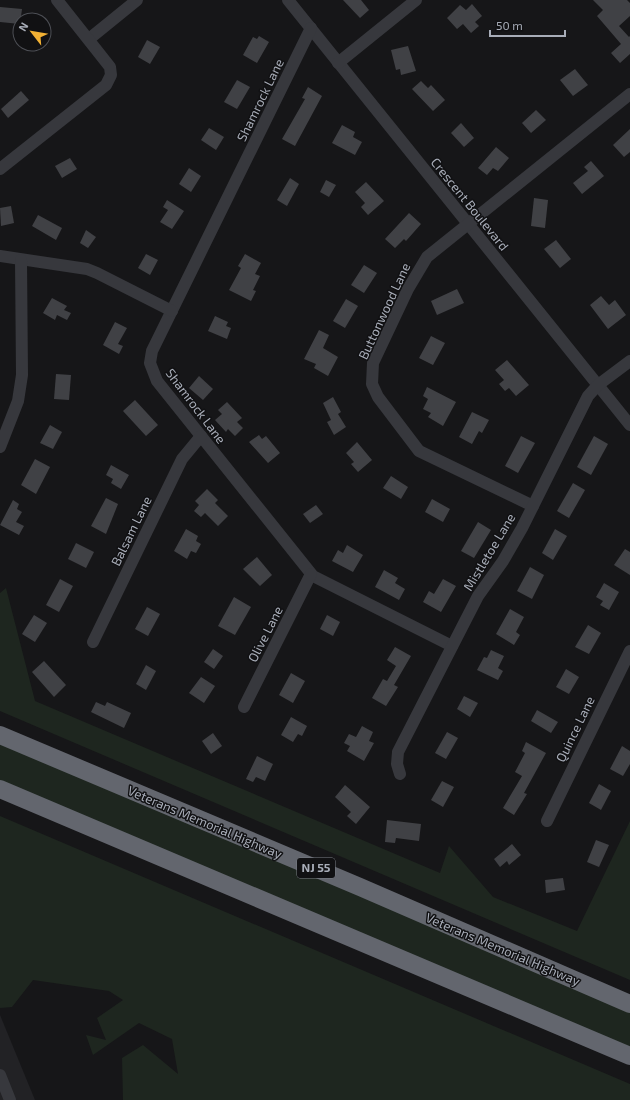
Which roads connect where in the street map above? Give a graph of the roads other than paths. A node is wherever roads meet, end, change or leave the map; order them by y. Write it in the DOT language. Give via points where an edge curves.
graph roads {
  1 [pos="57,0"];
  2 [pos="137,0"];
  3 [pos="288,0"];
  4 [pos="416,0"];
  5 [pos="311,28"];
  6 [pos="89,39"];
  7 [pos="338,62"];
  8 [pos="630,94"];
  9 [pos="0,169"];
  10 [pos="468,223"];
  11 [pos="0,256"];
  12 [pos="21,260"];
  13 [pos="172,311"];
  14 [pos="630,361"];
  15 [pos="598,385"];
  16 [pos="630,425"];
  17 [pos="202,436"];
  18 [pos="0,447"];
  19 [pos="533,506"];
  20 [pos="311,574"];
  21 [pos="93,642"];
  22 [pos="452,646"];
  23 [pos="630,651"];
  24 [pos="244,707"];
  25 [pos="0,735"];
  26 [pos="400,774"];
  27 [pos="0,789"];
  28 [pos="547,821"];
  29 [pos="630,1004"];
  30 [pos="630,1056"];
  31 [pos="0,1075"];
  32 [pos="10,1100"];
  1 -- 6 [label="street"];
  2 -- 6 [label="street"];
  3 -- 5 [label="street, Crescent Boulevard"];
  4 -- 7 [label="street"];
  5 -- 7 [label="street, Crescent Boulevard"];
  5 -- 13 [label="street, Shamrock Lane"];
  6 -- 9 [label="street" via="110,67 111,75 106,85"];
  7 -- 10 [label="street, Crescent Boulevard"];
  8 -- 10 [label="street, Buttonwood Lane"];
  10 -- 15 [label="street, Crescent Boulevard"];
  10 -- 19 [label="street, Buttonwood Lane" via="422,263 373,363 372,384 378,397 419,451"];
  11 -- 12 [label="street"];
  12 -- 13 [label="street" via="62,264 97,273"];
  12 -- 18 [label="street" via="22,375 18,401"];
  13 -- 17 [label="street, Shamrock Lane" via="152,351 150,363 157,381"];
  14 -- 15 [label="street, Mistletoe Lane"];
  15 -- 16 [label="street, Crescent Boulevard"];
  15 -- 19 [label="street, Mistletoe Lane" via="588,396"];
  17 -- 20 [label="street, Shamrock Lane"];
  17 -- 21 [label="street, Balsam Lane" via="182,459"];
  19 -- 22 [label="street, Mistletoe Lane" via="502,561 478,596"];
  20 -- 22 [label="street, Shamrock Lane" via="321,582"];
  20 -- 24 [label="street, Olive Lane"];
  22 -- 26 [label="street, Mistletoe Lane" via="398,752 397,764"];
  23 -- 28 [label="street, Quince Lane"];
  25 -- 29 [label="highway, Veterans Memorial Highway / NJ 55"];
  27 -- 30 [label="highway"];
  31 -- 32 [label="street"];
}
